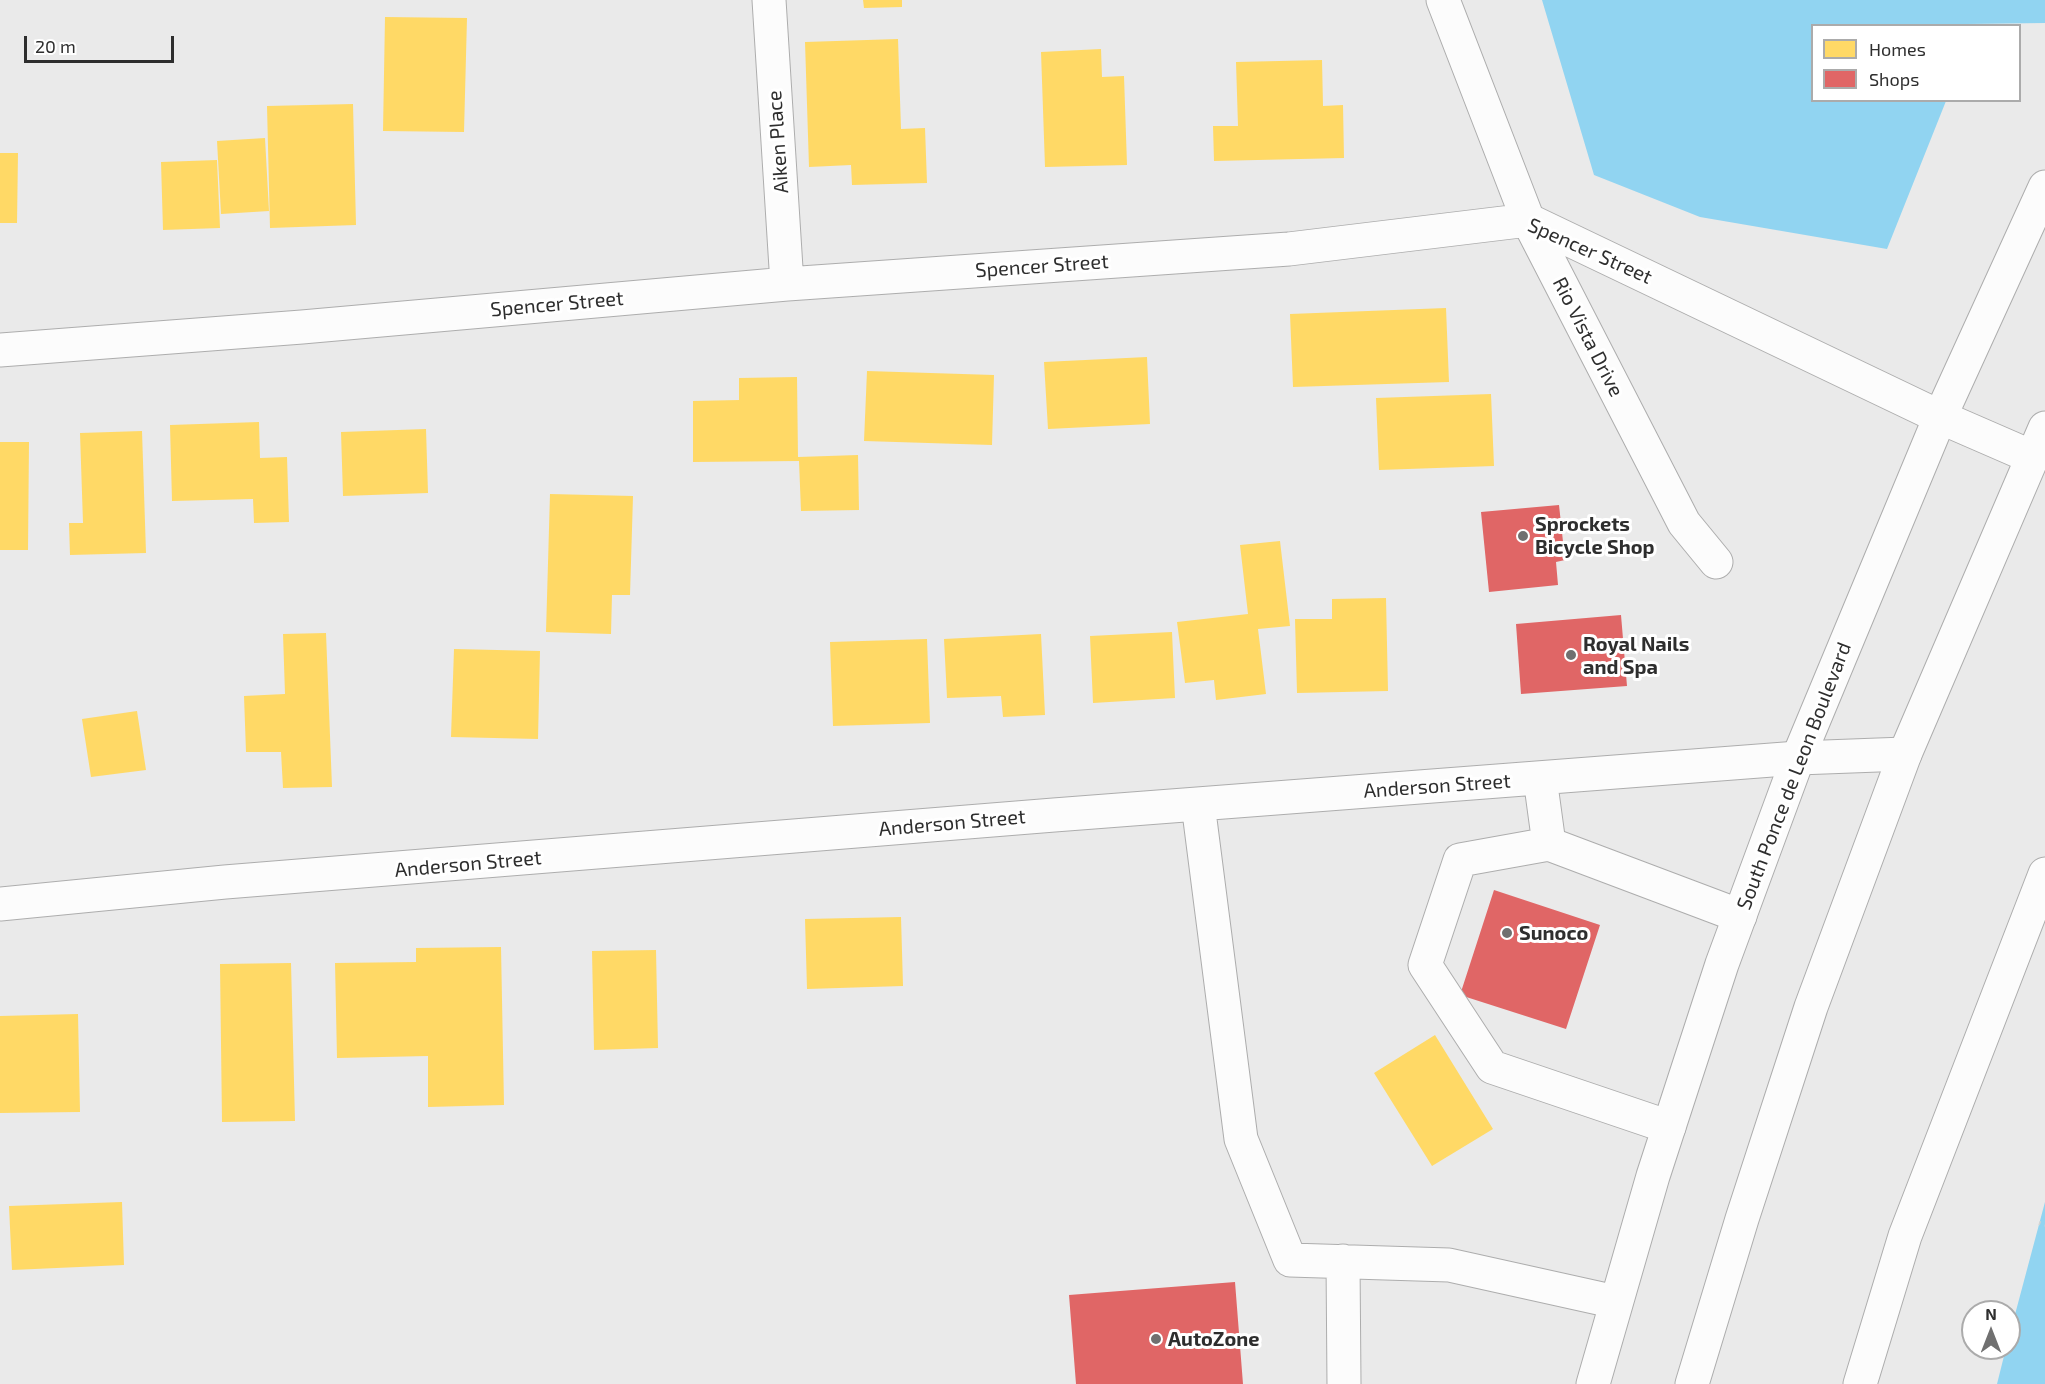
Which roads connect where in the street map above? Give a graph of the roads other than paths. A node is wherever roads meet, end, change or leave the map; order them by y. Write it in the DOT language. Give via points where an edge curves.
graph roads {
  1 [pos="769,0"];
  2 [pos="1443,0"];
  3 [pos="2045,187"];
  4 [pos="1528,220"];
  5 [pos="787,284"];
  6 [pos="0,350"];
  7 [pos="1940,417"];
  8 [pos="2045,428"];
  9 [pos="2031,457"];
  10 [pos="1716,562"];
  11 [pos="1905,754"];
  12 [pos="1798,758"];
  13 [pos="1540,778"];
  14 [pos="1198,804"];
  15 [pos="1549,844"];
  16 [pos="2045,874"];
  17 [pos="0,904"];
  18 [pos="1740,916"];
  19 [pos="1669,1127"];
  20 [pos="1343,1261"];
  21 [pos="1616,1302"];
  22 [pos="1344,1384"];
  23 [pos="1593,1384"];
  24 [pos="1692,1384"];
  25 [pos="1860,1384"];
  1 -- 5 [label="main road, Aiken Place"];
  2 -- 4 [label="main road, Rio Vista Drive"];
  3 -- 7 [label="main road, South Ponce de Leon Boulevard"];
  4 -- 5 [label="main road, Spencer Street" via="1289,249"];
  4 -- 7 [label="main road, Spencer Street"];
  4 -- 10 [label="main road, Rio Vista Drive" via="1684,523"];
  5 -- 6 [label="main road, Spencer Street"];
  7 -- 9 [label="main road, Spencer Street"];
  7 -- 12 [label="main road, South Ponce de Leon Boulevard"];
  8 -- 9 [label="main road"];
  9 -- 11 [label="main road"];
  11 -- 12 [label="main road, Anderson Street"];
  11 -- 24 [label="main road" via="1811,1007"];
  12 -- 13 [label="main road, Anderson Street"];
  12 -- 18 [label="main road, South Ponce de Leon Boulevard"];
  13 -- 14 [label="main road, Anderson Street"];
  13 -- 15 [label="main road"];
  14 -- 17 [label="main road, Anderson Street" via="225,882"];
  14 -- 20 [label="main road" via="1241,1139 1290,1260"];
  15 -- 18 [label="main road"];
  15 -- 19 [label="main road" via="1460,860 1425,965 1492,1067"];
  16 -- 25 [label="main road" via="1905,1236"];
  18 -- 19 [label="main road, South Ponce de Leon Boulevard"];
  19 -- 21 [label="main road, South Ponce de Leon Boulevard"];
  20 -- 21 [label="main road" via="1449,1265"];
  20 -- 22 [label="main road"];
  21 -- 23 [label="main road, South Ponce de Leon Boulevard"];
}
